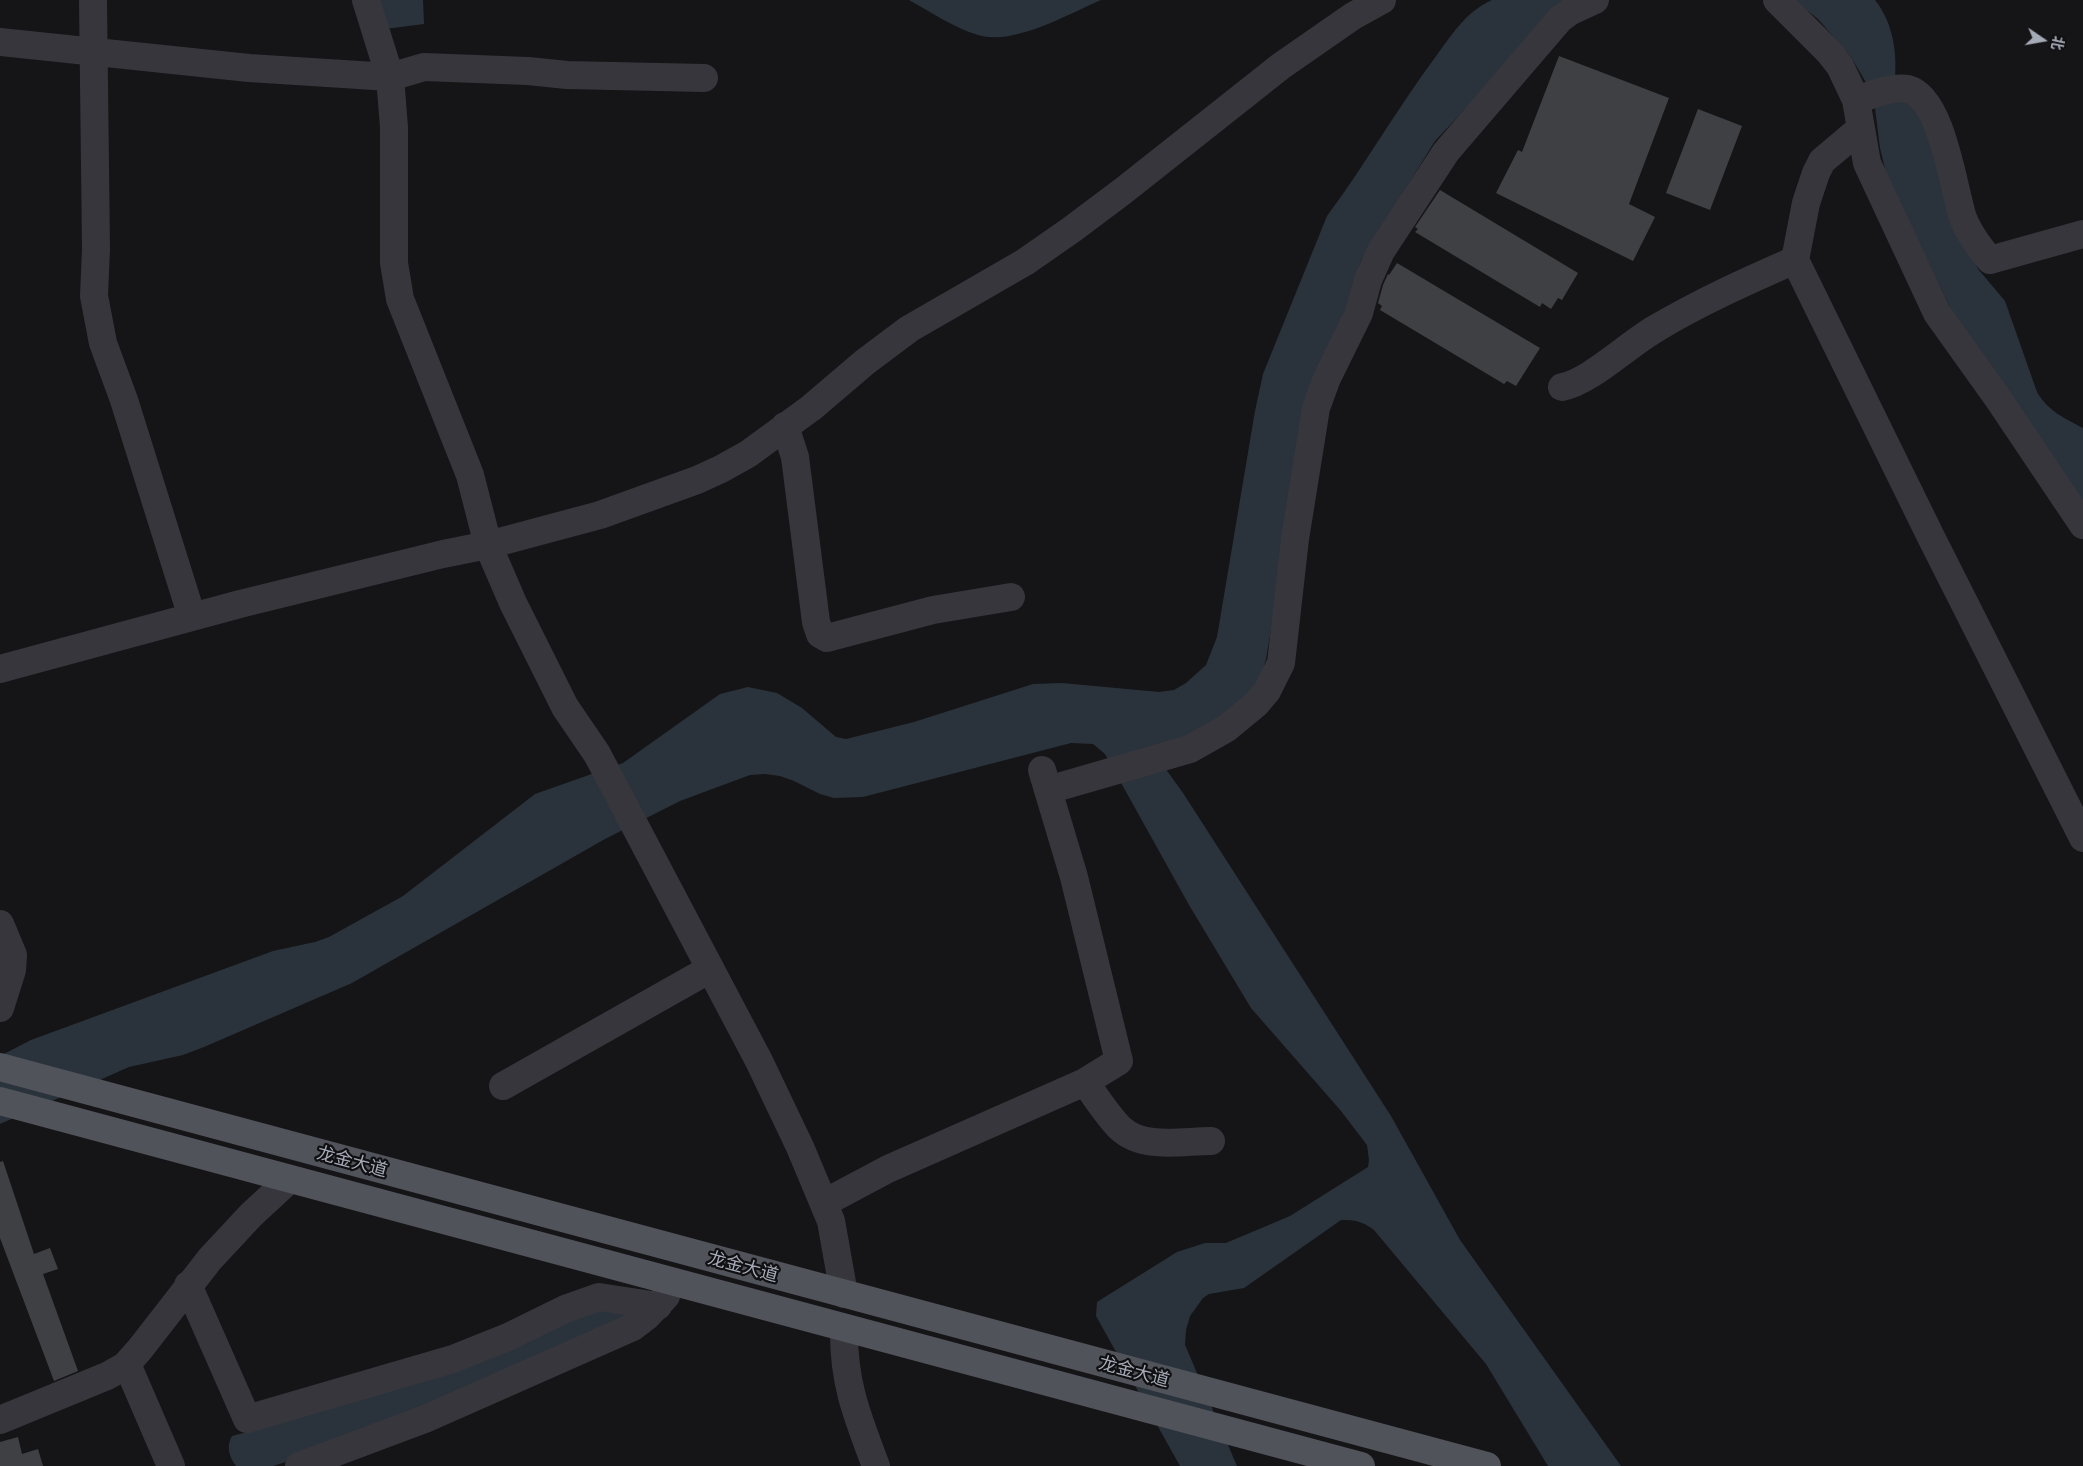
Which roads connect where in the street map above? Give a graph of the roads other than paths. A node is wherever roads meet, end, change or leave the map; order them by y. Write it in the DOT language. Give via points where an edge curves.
graph roads {
  1 [pos="93,0"];
  2 [pos="366,0"];
  3 [pos="1382,0"];
  4 [pos="1595,0"];
  5 [pos="1777,0"];
  6 [pos="0,42"];
  7 [pos="95,51"];
  8 [pos="390,77"];
  9 [pos="704,78"];
  10 [pos="1856,100"];
  11 [pos="1860,129"];
  12 [pos="2083,234"];
  13 [pos="1795,260"];
  14 [pos="1562,387"];
  15 [pos="785,426"];
  16 [pos="2083,525"];
  17 [pos="488,545"];
  18 [pos="1011,597"];
  19 [pos="192,617"];
  20 [pos="0,669"];
  21 [pos="2083,838"];
  22 [pos="0,924"];
  23 [pos="710,969"];
  24 [pos="0,1008"];
  25 [pos="0,1067"];
  26 [pos="1085,1082"];
  27 [pos="503,1086"];
  28 [pos="0,1101"];
  29 [pos="1211,1141"];
  30 [pos="290,1179"];
  31 [pos="824,1203"];
  32 [pos="674,1282"];
  33 [pos="188,1285"];
  34 [pos="844,1294"];
  35 [pos="658,1306"];
  36 [pos="844,1328"];
  37 [pos="127,1364"];
  38 [pos="0,1420"];
  39 [pos="171,1466"];
  40 [pos="299,1466"];
  41 [pos="876,1466"];
  42 [pos="1361,1466"];
  43 [pos="1487,1466"];
  1 -- 7 [label="street"];
  2 -- 8 [label="street"];
  3 -- 15 [label="street" via="1281,66 1124,191 1025,262 909,329"];
  4 -- 26 [label="street" via="1560,19 1446,152 1374,265 1359,313 1326,378 1316,408 1294,539 1281,663 1267,691 1232,724 1190,749 1109,773 1045,780 1074,878 1118,1061"];
  5 -- 10 [label="street" via="1834,59"];
  6 -- 7 [label="street"];
  7 -- 8 [label="street" via="249,68"];
  7 -- 19 [label="street" via="94,296 103,343"];
  8 -- 9 [label="street" via="424,67 567,76"];
  8 -- 17 [label="street" via="394,127 394,263 398,290 470,475"];
  10 -- 11 [label="street"];
  10 -- 12 [label="street" via="1894,88 1910,90 1924,98 1936,119 1964,220 1990,260"];
  11 -- 13 [label="street" via="1822,161 1816,173 1806,203"];
  11 -- 16 [label="street" via="1867,163 1937,314"];
  13 -- 14 [label="street" via="1716,294 1653,330 1579,381"];
  13 -- 21 [label="street"];
  15 -- 17 [label="street" via="748,454 697,480 600,515"];
  15 -- 18 [label="street" via="795,457 820,634 827,638 933,610"];
  17 -- 19 [label="street"];
  17 -- 23 [label="street" via="540,660 565,707 597,754"];
  19 -- 20 [label="street"];
  22 -- 24 [label="street" via="13,955 12,970"];
  23 -- 27 [label="street"];
  23 -- 31 [label="street" via="780,1104"];
  25 -- 34 [label="main road, 龙金大道"];
  26 -- 29 [label="street" via="1114,1121 1130,1135 1152,1142"];
  26 -- 31 [label="street" via="888,1169"];
  28 -- 30 [label="main road, 龙金大道"];
  30 -- 32 [label="main road, 龙金大道"];
  30 -- 33 [label="street" via="230,1237"];
  31 -- 34 [label="street" via="831,1221"];
  32 -- 35 [label="street"];
  32 -- 36 [label="main road, 龙金大道"];
  33 -- 35 [label="street" via="247,1419 453,1359 565,1309 600,1297"];
  33 -- 37 [label="street"];
  34 -- 43 [label="main road, 龙金大道"];
  35 -- 40 [label="street" via="633,1327 493,1391"];
  36 -- 41 [label="street" via="848,1387"];
  36 -- 42 [label="main road, 龙金大道"];
  37 -- 38 [label="street" via="107,1376"];
  37 -- 39 [label="street"];
}
